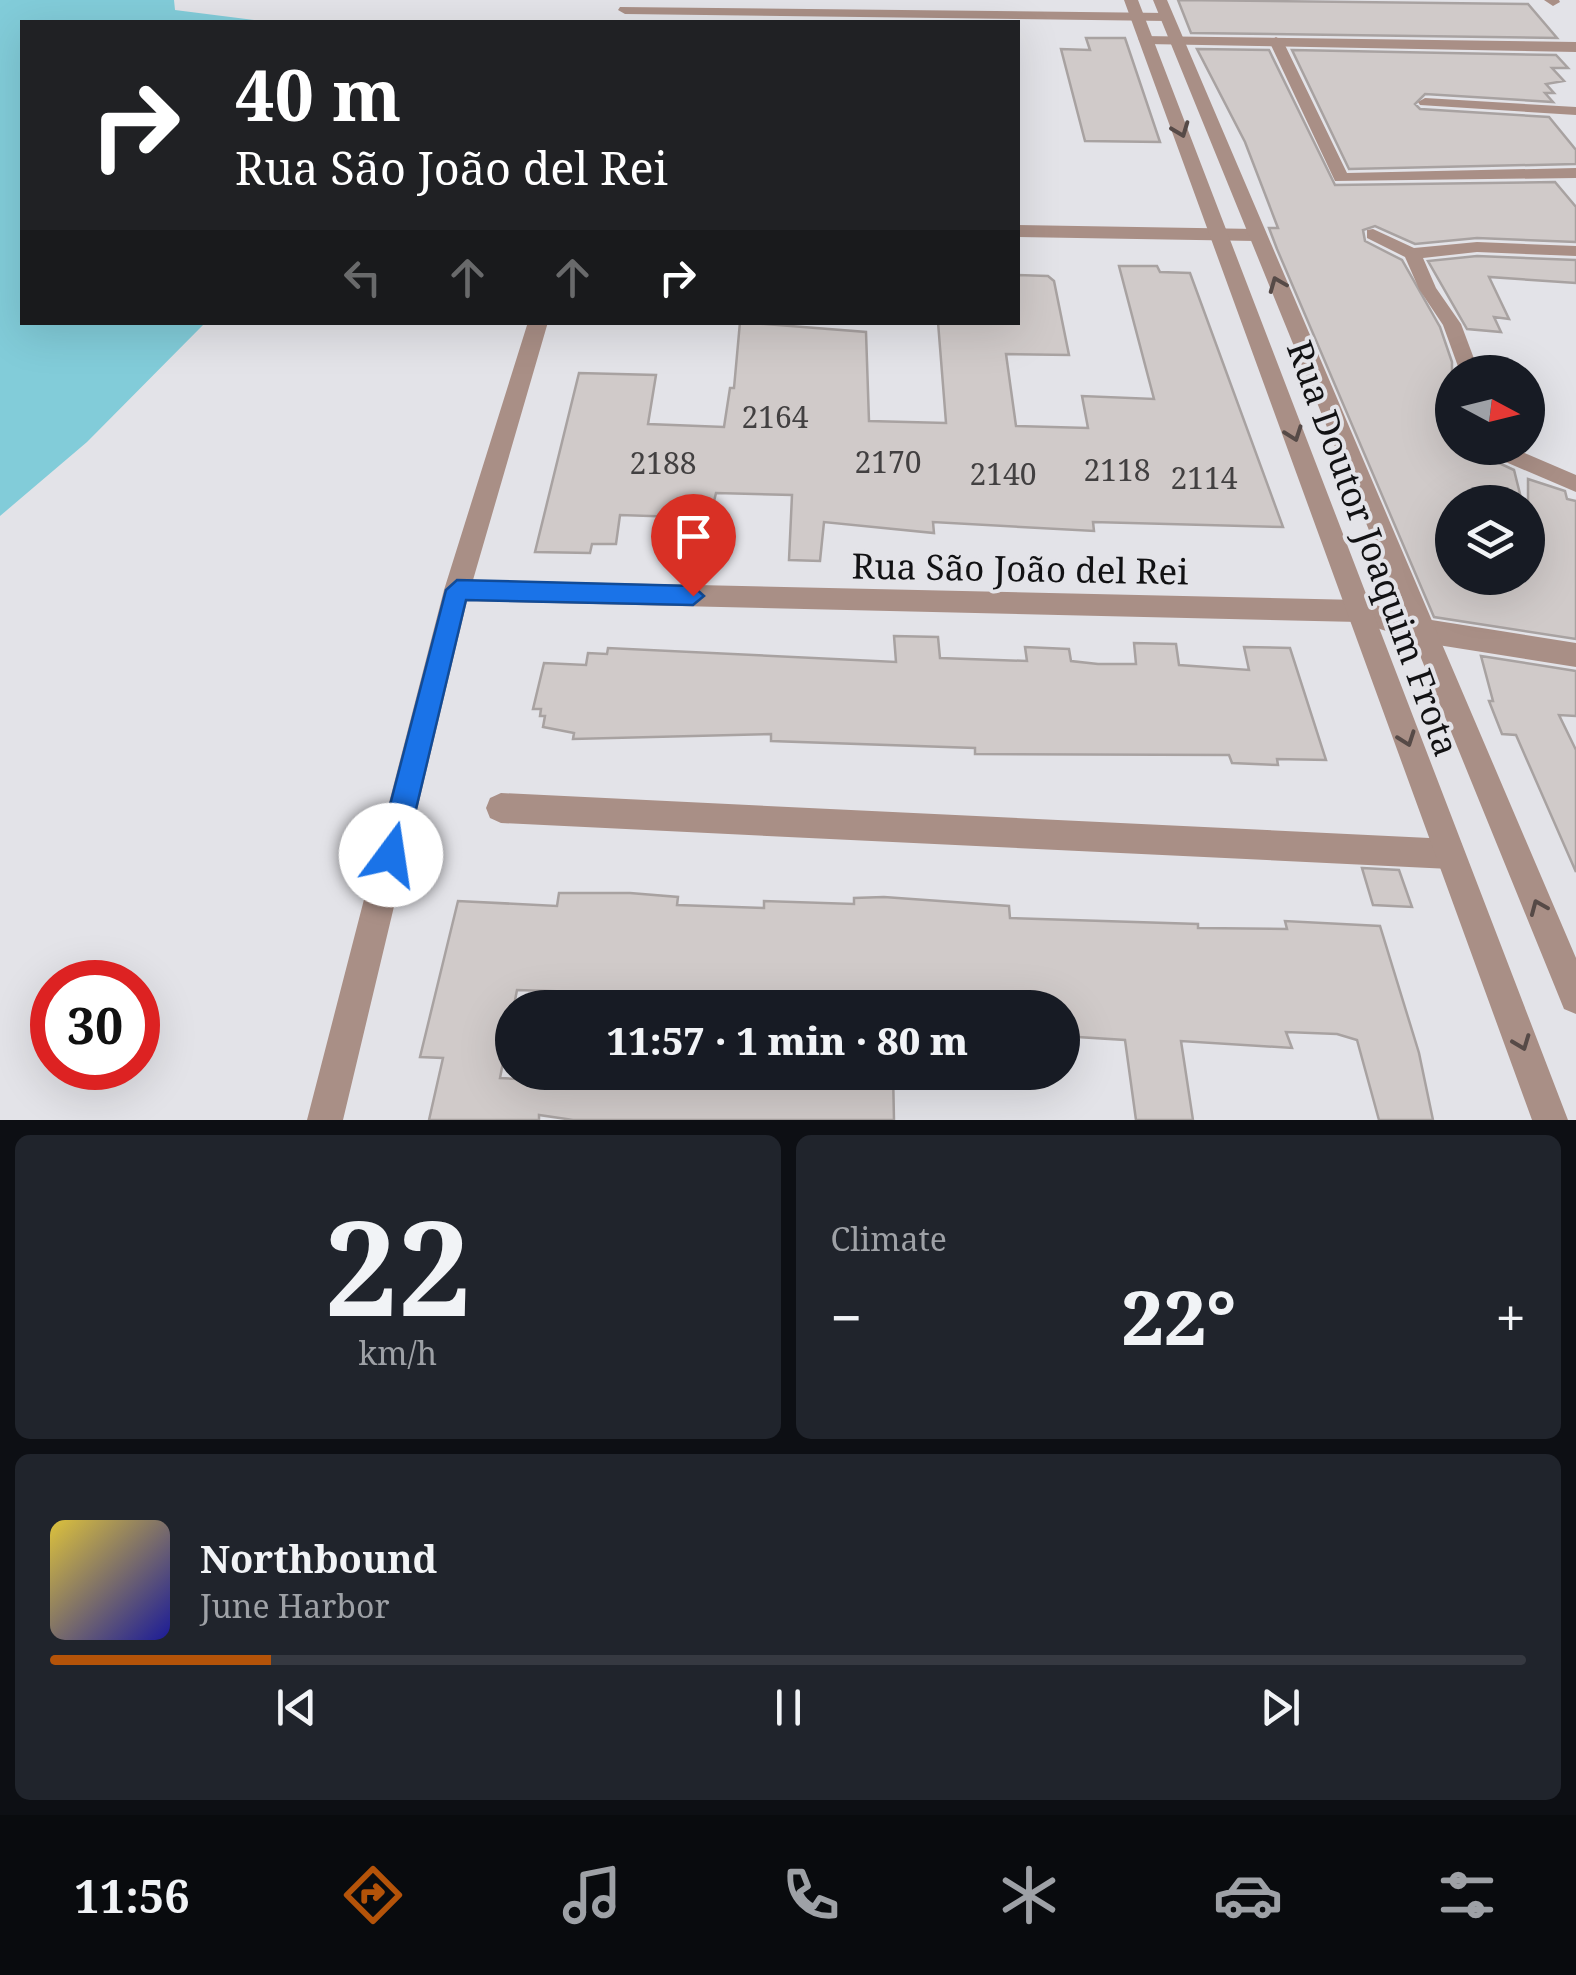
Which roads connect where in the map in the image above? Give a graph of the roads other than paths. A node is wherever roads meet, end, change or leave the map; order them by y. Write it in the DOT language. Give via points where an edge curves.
graph roads {
  1 [pos="1132,0"];
  2 [pos="1160,0"];
  3 [pos="624,11"];
  4 [pos="898,20"];
  5 [pos="1020,24"];
  6 [pos="1142,28"];
  7 [pos="1171,28"];
  8 [pos="1276,41"];
  9 [pos="1576,46"];
  10 [pos="1425,102"];
  11 [pos="1576,111"];
  12 [pos="1576,173"];
  13 [pos="1020,231"];
  14 [pos="1373,234"];
  15 [pos="1221,235"];
  16 [pos="1256,235"];
  17 [pos="1576,251"];
  18 [pos="1412,254"];
  19 [pos="537,325"];
  20 [pos="1463,355"];
  21 [pos="1533,465"];
  22 [pos="1576,484"];
  23 [pos="457,590"];
  24 [pos="1360,611"];
  25 [pos="1420,630"];
  26 [pos="1576,655"];
  27 [pos="501,808"];
  28 [pos="1450,854"];
  29 [pos="1576,996"];
  30 [pos="325,1120"];
  31 [pos="1550,1120"];
  1 -- 6 [label="street, Rua Doutor Joaquim Frota"];
  2 -- 7 [label="street, Rua Doutor Joaquim Frota"];
  3 -- 4 [label="street"];
  5 -- 6 [label="street"];
  6 -- 7 [label="street"];
  6 -- 7 [label="street"];
  6 -- 15 [label="street, Rua Doutor Joaquim Frota, one-way"];
  7 -- 8 [label="street"];
  7 -- 16 [label="street, Rua Doutor Joaquim Frota"];
  8 -- 9 [label="street"];
  8 -- 12 [label="lane" via="1341,178"];
  10 -- 11 [label="lane"];
  13 -- 15 [label="street"];
  14 -- 18 [label="lane"];
  15 -- 16 [label="street"];
  15 -- 24 [label="street, Rua Doutor Joaquim Frota, one-way"];
  25 -- 16 [label="street, Rua Doutor Joaquim Frota, one-way"];
  17 -- 18 [label="lane" via="1477,247"];
  18 -- 20 [label="lane"];
  19 -- 23 [label="street"];
  21 -- 22 [label="lane"];
  23 -- 24 [label="street, Rua São João del Rei"];
  23 -- 30 [label="street"];
  24 -- 25 [label="street, Rua São João del Rei"];
  24 -- 28 [label="street, Rua Doutor Joaquim Frota, one-way"];
  25 -- 26 [label="street, Rua São João del Rei"];
  29 -- 25 [label="street, Rua Doutor Joaquim Frota, one-way"];
  27 -- 28 [label="street"];
  28 -- 31 [label="street, Rua Doutor Joaquim Frota, one-way"];
}
